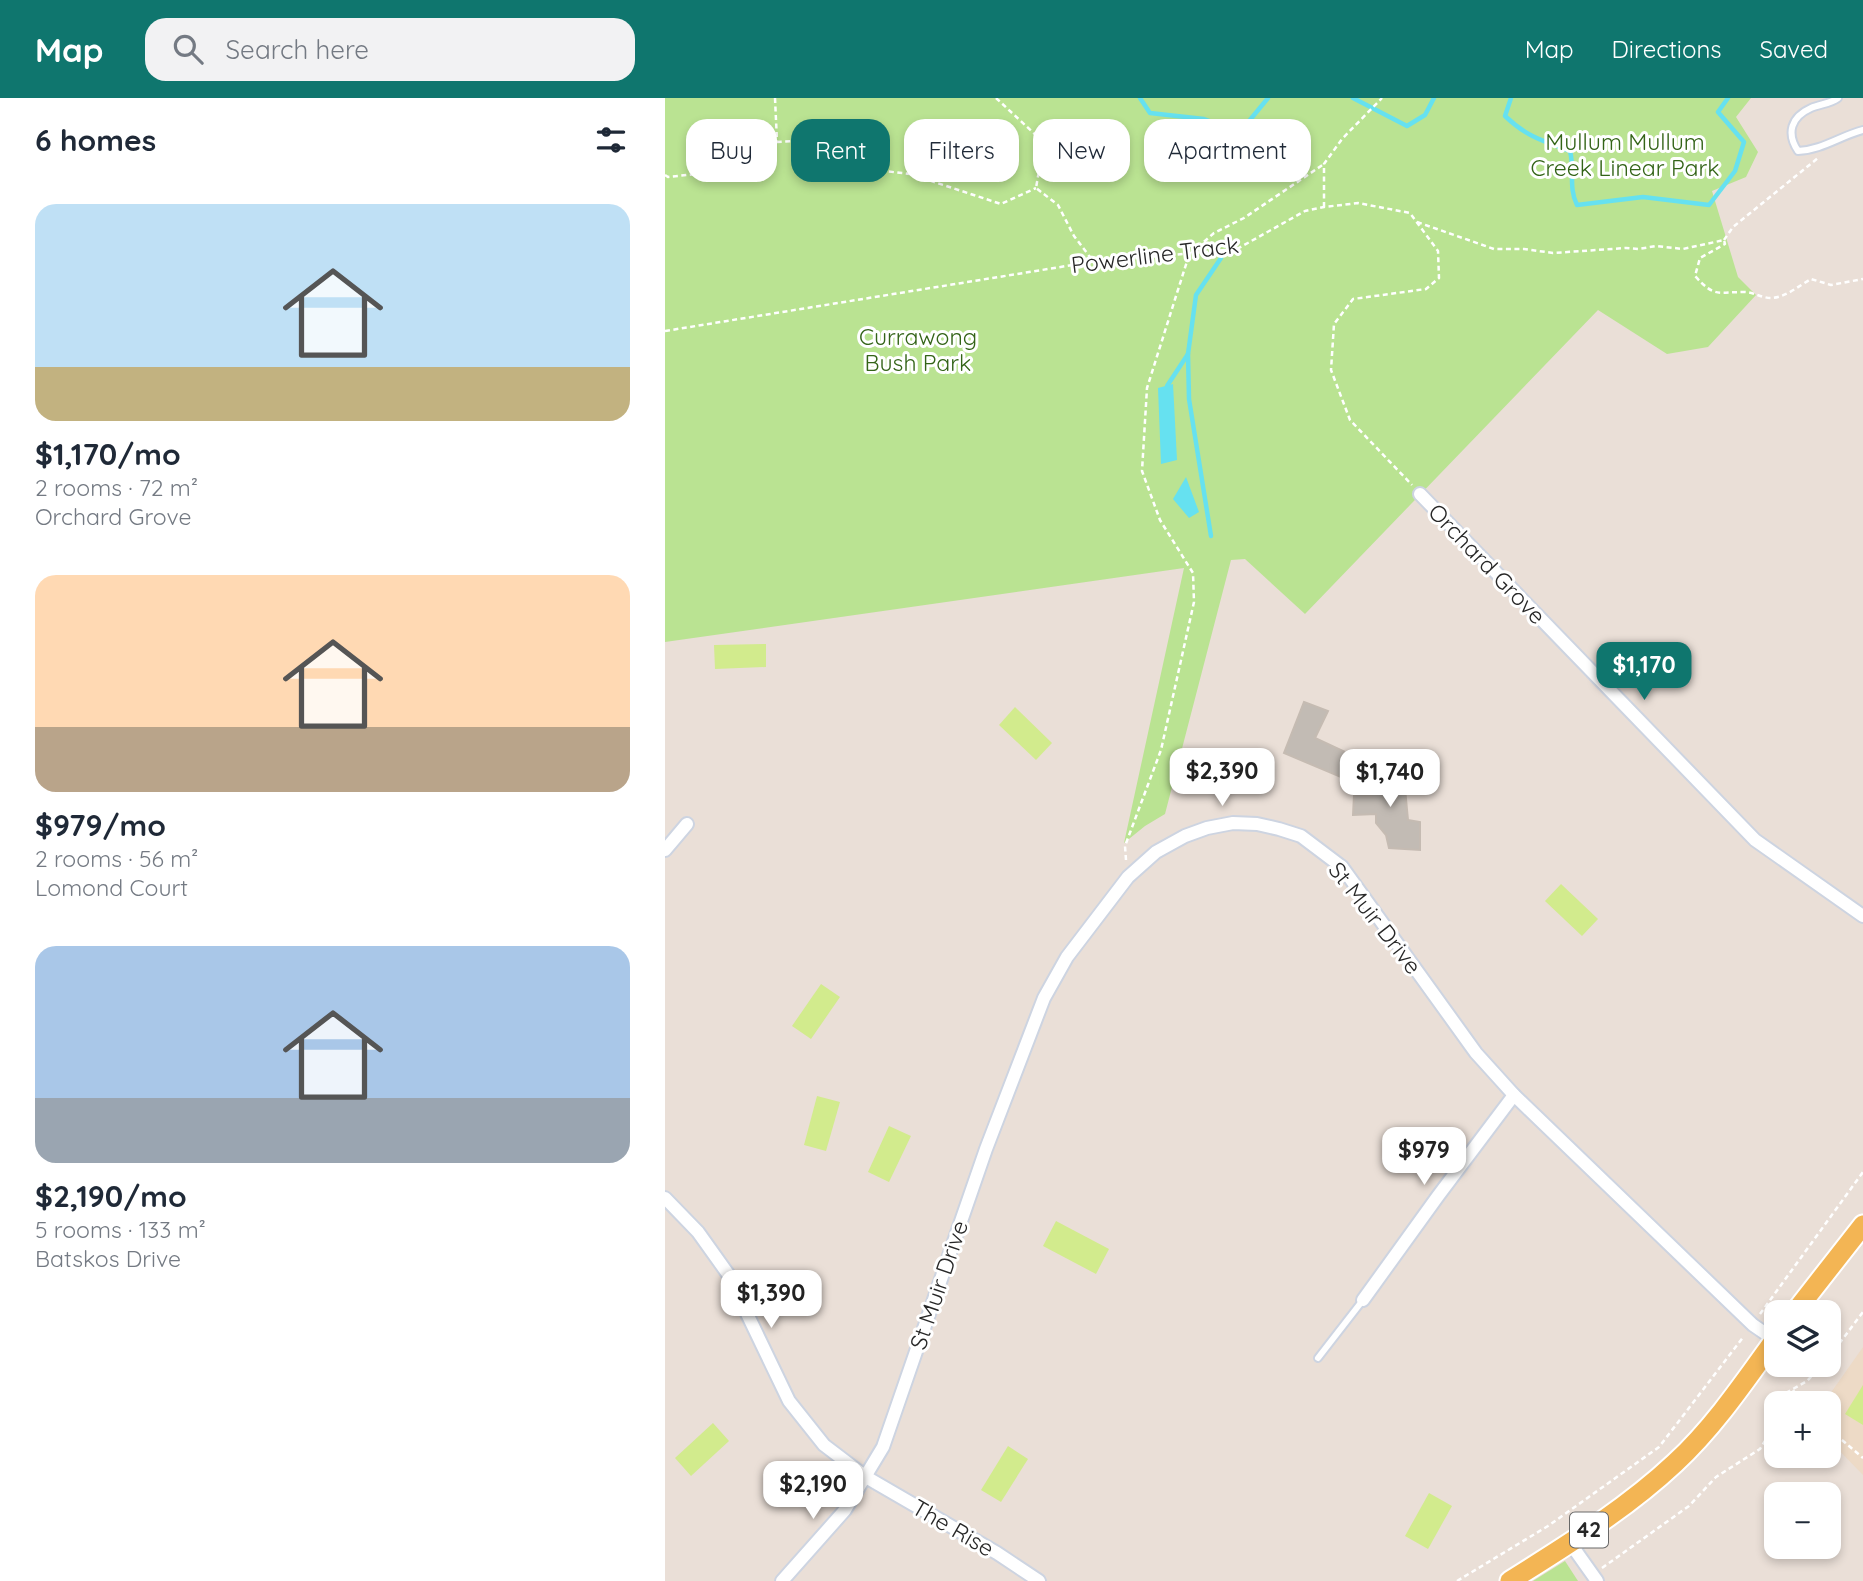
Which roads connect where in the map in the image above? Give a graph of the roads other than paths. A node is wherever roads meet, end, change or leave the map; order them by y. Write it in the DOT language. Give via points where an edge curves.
graph roads {
  1 [pos="1838,98"];
  2 [pos="1863,130"];
  3 [pos="1420,494"];
  4 [pos="687,824"];
  5 [pos="665,850"];
  6 [pos="1863,916"];
  7 [pos="1514,1095"];
  8 [pos="665,1198"];
  9 [pos="1863,1225"];
  10 [pos="1363,1300"];
  11 [pos="1804,1300"];
  12 [pos="1764,1332"];
  13 [pos="1764,1354"];
  14 [pos="1318,1358"];
  15 [pos="866,1477"];
  16 [pos="1570,1543"];
  17 [pos="1595,1578"];
  18 [pos="782,1581"];
  19 [pos="1039,1581"];
  20 [pos="1510,1581"];
  1 -- 2 [label="lane" via="1798,117 1790,130 1798,151 1814,150"];
  3 -- 6 [label="street, Orchard Grove" via="1755,840"];
  4 -- 5 [label="street"];
  7 -- 10 [label="street"];
  7 -- 12 [label="street, St Muir Drive"];
  7 -- 15 [label="street, St Muir Drive" via="1476,1054 1342,867 1301,836 1257,824 1233,823 1185,836 1156,852 1128,877 1067,957 1044,998 986,1149 883,1447"];
  8 -- 15 [label="street, The Rise" via="698,1232 728,1274 789,1401 824,1445"];
  9 -- 11 [label="main road"];
  10 -- 14 [label="lane"];
  13 -- 16 [label="main road, 42" via="1675,1463"];
  15 -- 18 [label="street, St Muir Drive" via="845,1510"];
  15 -- 19 [label="street, The Rise"];
  16 -- 17 [label="street"];
  16 -- 20 [label="main road, 42"];
}
